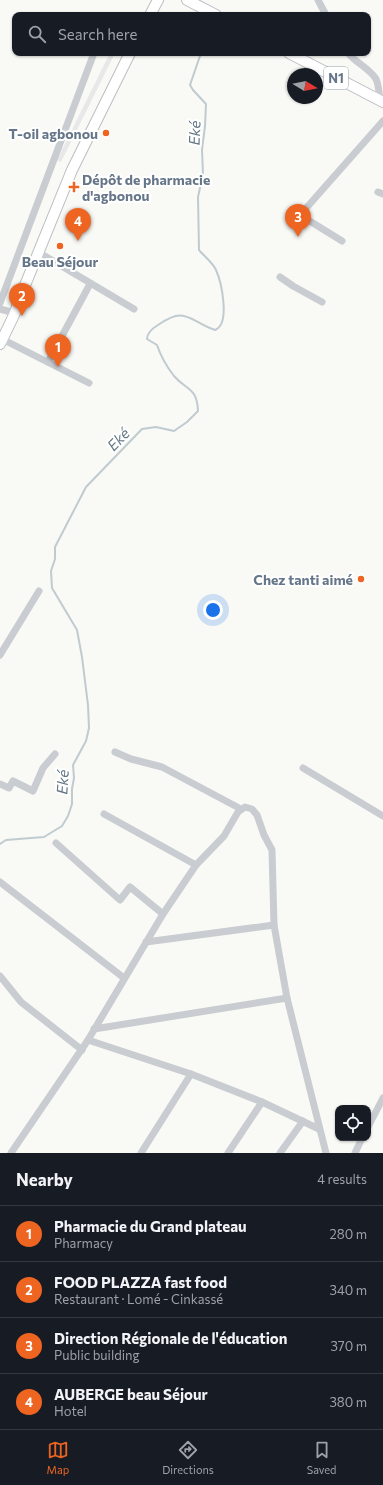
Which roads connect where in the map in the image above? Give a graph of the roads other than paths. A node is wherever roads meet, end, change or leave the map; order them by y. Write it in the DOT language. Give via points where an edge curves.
graph roads {
  1 [pos="158,0"];
  2 [pos="187,0"];
  3 [pos="318,0"];
  4 [pos="207,11"];
  5 [pos="152,12"];
  6 [pos="324,12"];
  7 [pos="93,56"];
  8 [pos="129,56"];
  9 [pos="296,56"];
  10 [pos="351,56"];
  11 [pos="382,102"];
  12 [pos="383,121"];
  13 [pos="300,215"];
  14 [pos="293,223"];
  15 [pos="342,241"];
  16 [pos="38,252"];
  17 [pos="280,277"];
  18 [pos="90,284"];
  19 [pos="19,300"];
  20 [pos="322,302"];
  21 [pos="0,303"];
  22 [pos="134,308"];
  23 [pos="0,309"];
  24 [pos="11,312"];
  25 [pos="1,339"];
  26 [pos="48,362"];
  27 [pos="90,383"];
  28 [pos="39,591"];
  29 [pos="0,655"];
  30 [pos="115,752"];
  31 [pos="55,754"];
  32 [pos="303,768"];
  33 [pos="0,784"];
  34 [pos="239,808"];
  35 [pos="104,814"];
  36 [pos="383,816"];
  37 [pos="56,843"];
  38 [pos="196,865"];
  39 [pos="0,882"];
  40 [pos="163,914"];
  41 [pos="274,925"];
  42 [pos="146,942"];
  43 [pos="0,976"];
  44 [pos="124,978"];
  45 [pos="287,998"];
  46 [pos="94,1029"];
  47 [pos="88,1040"];
  48 [pos="82,1050"];
  49 [pos="191,1074"];
  50 [pos="383,1098"];
  51 [pos="262,1102"];
  52 [pos="303,1121"];
  53 [pos="371,1121"];
  54 [pos="319,1129"];
  55 [pos="360,1141"];
  56 [pos="11,1153"];
  57 [pos="141,1153"];
  58 [pos="228,1153"];
  59 [pos="280,1153"];
  60 [pos="326,1153"];
  61 [pos="354,1153"];
  1 -- 5 [label="highway"];
  2 -- 4 [label="highway"];
  3 -- 6 [label="street"];
  7 -- 21 [label="street"];
  8 -- 16 [label="highway" via="72,170"];
  9 -- 11 [label="highway, N1"];
  10 -- 11 [label="street" via="376,80"];
  12 -- 13 [label="street"];
  13 -- 14 [label="street"];
  13 -- 15 [label="street"];
  16 -- 18 [label="street"];
  16 -- 19 [label="highway"];
  17 -- 20 [label="street"];
  18 -- 22 [label="street"];
  18 -- 26 [label="street"];
  19 -- 24 [label="highway"];
  19 -- 25 [label="highway"];
  23 -- 24 [label="street"];
  24 -- 25 [label="highway"];
  25 -- 26 [label="street"];
  26 -- 27 [label="street"];
  28 -- 29 [label="street"];
  30 -- 34 [label="street" via="131,759 162,766"];
  31 -- 33 [label="street" via="43,768 33,791 13,781 9,788"];
  32 -- 36 [label="street"];
  35 -- 38 [label="street"];
  37 -- 40 [label="street" via="120,900 130,888"];
  38 -- 40 [label="street"];
  38 -- 41 [label="street" via="224,836 238,812 245,807 252,809 258,815 264,836 272,850"];
  39 -- 44 [label="street"];
  40 -- 42 [label="street"];
  41 -- 42 [label="street"];
  41 -- 45 [label="street"];
  42 -- 44 [label="street"];
  43 -- 48 [label="street" via="21,1002"];
  44 -- 46 [label="street"];
  45 -- 46 [label="street"];
  45 -- 54 [label="street"];
  46 -- 47 [label="street"];
  47 -- 48 [label="street"];
  47 -- 49 [label="street"];
  48 -- 56 [label="street"];
  49 -- 51 [label="street"];
  49 -- 57 [label="street"];
  50 -- 53 [label="street"];
  51 -- 52 [label="street"];
  51 -- 58 [label="street"];
  52 -- 54 [label="street"];
  52 -- 59 [label="street"];
  54 -- 60 [label="street"];
  55 -- 61 [label="street"];
}
